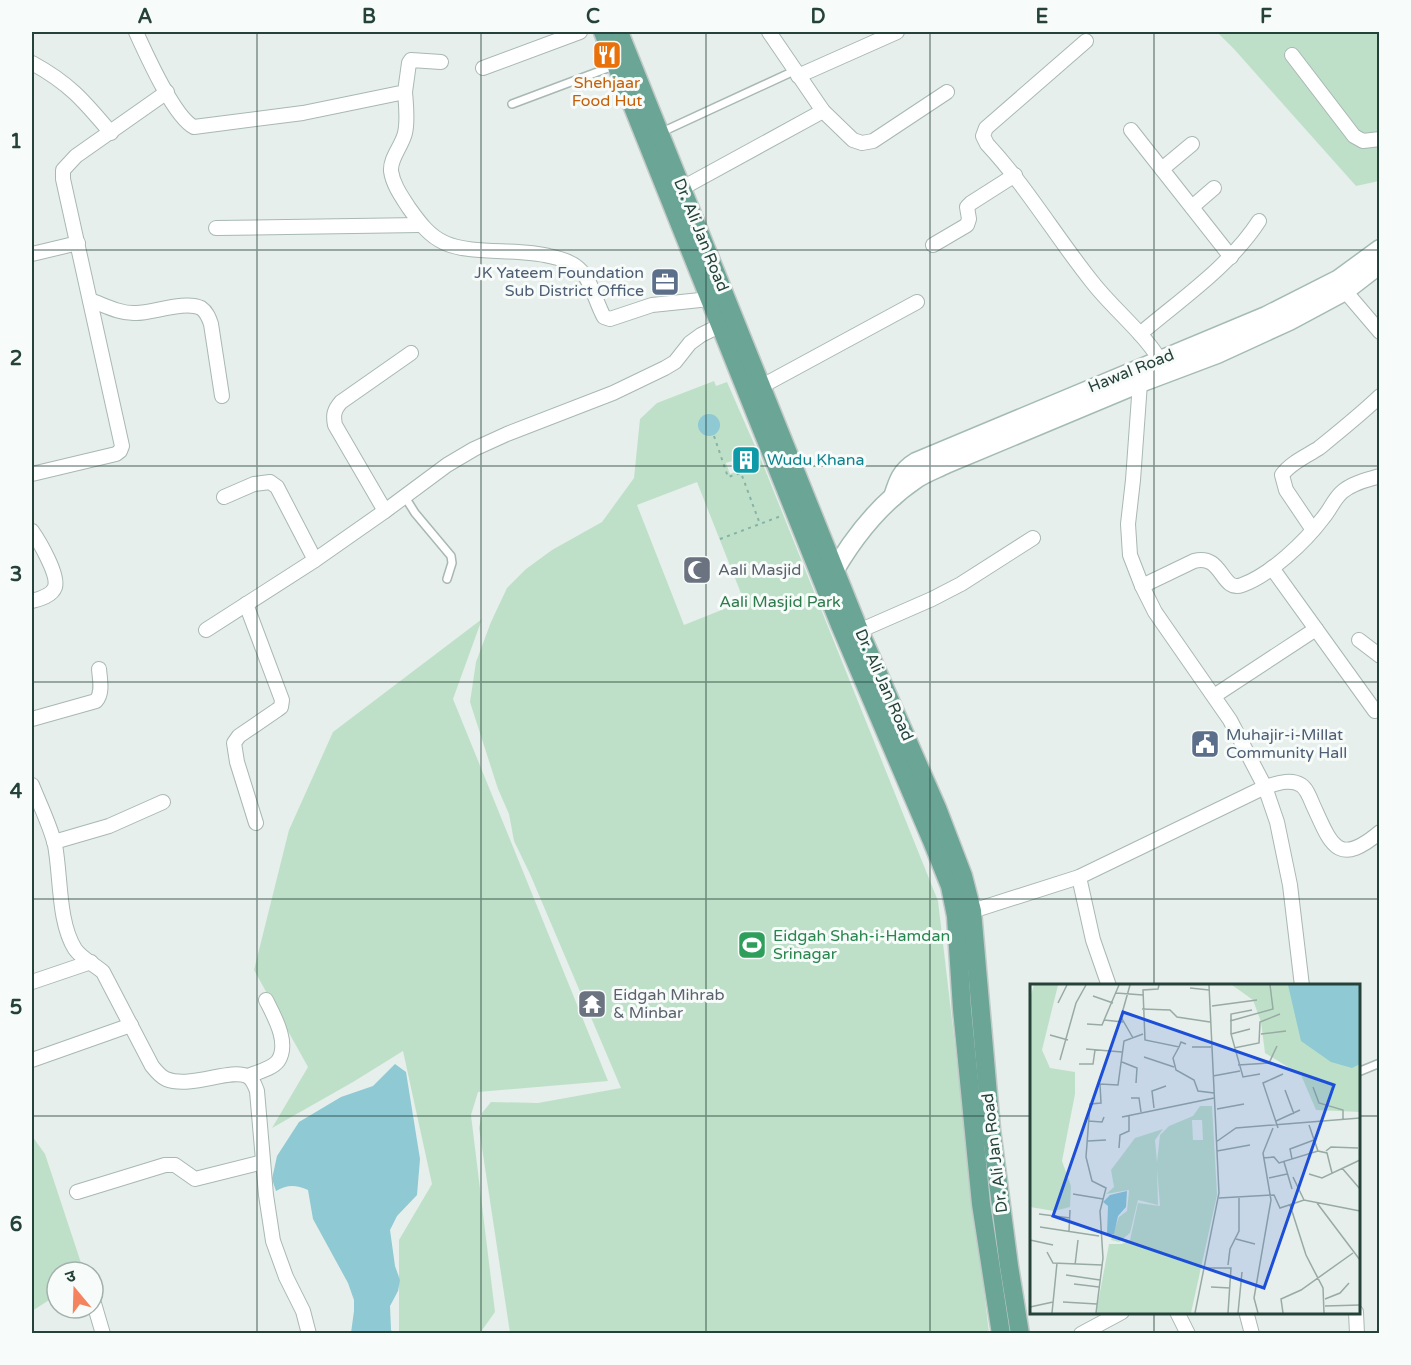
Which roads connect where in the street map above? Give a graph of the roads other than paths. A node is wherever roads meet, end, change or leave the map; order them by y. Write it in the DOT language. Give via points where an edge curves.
graph roads {
  1 [pos="136,32"];
  2 [pos="580,32"];
  3 [pos="603,32"];
  4 [pos="619,32"];
  5 [pos="769,32"];
  6 [pos="897,32"];
  7 [pos="1086,42"];
  8 [pos="1292,55"];
  9 [pos="441,62"];
  10 [pos="32,63"];
  11 [pos="616,65"];
  12 [pos="483,68"];
  13 [pos="796,73"];
  14 [pos="167,92"];
  15 [pos="405,92"];
  16 [pos="947,92"];
  17 [pos="512,104"];
  18 [pos="823,111"];
  19 [pos="1131,130"];
  20 [pos="111,133"];
  21 [pos="659,133"];
  22 [pos="1380,139"];
  23 [pos="1192,144"];
  24 [pos="1162,169"];
  25 [pos="1015,175"];
  26 [pos="1214,188"];
  27 [pos="675,192"];
  28 [pos="1192,207"];
  29 [pos="1259,220"];
  30 [pos="420,225"];
  31 [pos="216,228"];
  32 [pos="78,243"];
  33 [pos="933,246"];
  34 [pos="1380,249"];
  35 [pos="32,254"];
  36 [pos="1231,257"];
  37 [pos="1380,264"];
  38 [pos="1345,291"];
  39 [pos="710,298"];
  40 [pos="90,300"];
  41 [pos="917,302"];
  42 [pos="721,325"];
  43 [pos="1380,332"];
  44 [pos="1140,334"];
  45 [pos="411,353"];
  46 [pos="1164,367"];
  47 [pos="1140,383"];
  48 [pos="762,386"];
  49 [pos="222,396"];
  50 [pos="1380,396"];
  51 [pos="786,469"];
  52 [pos="32,474"];
  53 [pos="1380,476"];
  54 [pos="224,497"];
  55 [pos="405,497"];
  56 [pos="892,497"];
  57 [pos="386,511"];
  58 [pos="1313,530"];
  59 [pos="32,531"];
  60 [pos="1033,538"];
  61 [pos="315,560"];
  62 [pos="1272,568"];
  63 [pos="835,569"];
  64 [pos="447,579"];
  65 [pos="1142,586"];
  66 [pos="825,588"];
  67 [pos="32,601"];
  68 [pos="246,604"];
  69 [pos="206,630"];
  70 [pos="1316,630"];
  71 [pos="852,634"];
  72 [pos="1359,640"];
  73 [pos="1380,656"];
  74 [pos="99,669"];
  75 [pos="1214,696"];
  76 [pos="1375,711"];
  77 [pos="32,719"];
  78 [pos="32,785"];
  79 [pos="1265,787"];
  80 [pos="162,802"];
  81 [pos="38,817"];
  82 [pos="256,823"];
  83 [pos="1380,832"];
  84 [pos="54,843"];
  85 [pos="1079,877"];
  86 [pos="964,914"];
  87 [pos="91,962"];
  88 [pos="32,982"];
  89 [pos="1108,984"];
  90 [pos="1302,984"];
  91 [pos="266,1000"];
  92 [pos="131,1025"];
  93 [pos="32,1060"];
  94 [pos="1380,1063"];
  95 [pos="1360,1072"];
  96 [pos="248,1076"];
  97 [pos="263,1162"];
  98 [pos="77,1192"];
  99 [pos="1118,1314"];
  100 [pos="1178,1314"];
  101 [pos="1356,1314"];
  102 [pos="1247,1316"];
  103 [pos="1355,1333"];
  104 [pos="309,1334"];
  105 [pos="1001,1334"];
  106 [pos="1020,1334"];
  107 [pos="1081,1334"];
  108 [pos="1188,1334"];
  109 [pos="1252,1334"];
  1 -- 14 [label="street"];
  2 -- 12 [label="street"];
  3 -- 11 [label="main road, Dr. Ali Jan Road"];
  4 -- 21 [label="main road, Dr. Ali Jan Road"];
  5 -- 13 [label="street"];
  6 -- 13 [label="street"];
  7 -- 25 [label="street" via="986,128 983,136 987,144"];
  8 -- 22 [label="street" via="1353,136 1363,141"];
  9 -- 15 [label="street" via="411,60"];
  10 -- 20 [label="street" via="72,88"];
  11 -- 17 [label="lane"];
  11 -- 27 [label="main road, Dr. Ali Jan Road"];
  13 -- 18 [label="street"];
  13 -- 21 [label="lane"];
  14 -- 15 [label="street" via="188,124 204,127 303,113"];
  14 -- 20 [label="street"];
  15 -- 30 [label="street" via="405,132 391,170 401,196"];
  16 -- 18 [label="street" via="873,141 862,143 853,140"];
  18 -- 27 [label="street"];
  19 -- 24 [label="street"];
  20 -- 32 [label="street" via="76,156 63,170"];
  21 -- 27 [label="main road, Dr. Ali Jan Road"];
  23 -- 24 [label="street"];
  24 -- 28 [label="street"];
  25 -- 33 [label="street" via="971,203 967,207 967,225"];
  25 -- 44 [label="street" via="1093,284"];
  26 -- 28 [label="street"];
  27 -- 39 [label="main road, Dr. Ali Jan Road"];
  27 -- 48 [label="main road, Dr. Ali Jan Road"];
  28 -- 36 [label="street"];
  29 -- 36 [label="street"];
  30 -- 31 [label="street"];
  30 -- 39 [label="street" via="444,243 458,247 565,260 579,268 604,317 610,319 652,305"];
  32 -- 35 [label="street"];
  32 -- 40 [label="street"];
  34 -- 46 [label="main road, Hawal Road" via="1320,290"];
  36 -- 44 [label="street"];
  37 -- 38 [label="main road, Hawal Road"];
  38 -- 43 [label="street"];
  38 -- 46 [label="main road, Hawal Road" via="1288,321"];
  39 -- 42 [label="main road, Dr. Ali Jan Road"];
  40 -- 49 [label="street" via="136,313 185,306 201,308 211,324"];
  40 -- 52 [label="street" via="122,446 116,454"];
  41 -- 48 [label="street"];
  42 -- 51 [label="main road, Dr. Ali Jan Road"];
  42 -- 55 [label="street" via="690,343 665,369 474,449"];
  44 -- 46 [label="street"];
  45 -- 57 [label="street" via="341,402 333,416"];
  46 -- 47 [label="main road, Hawal Road"];
  46 -- 56 [label="main road, Hawal Road" via="916,462 900,474"];
  47 -- 56 [label="main road, Hawal Road" via="946,464"];
  47 -- 65 [label="street" via="1128,524 1130,555"];
  48 -- 51 [label="main road, Dr. Ali Jan Road"];
  50 -- 58 [label="street" via="1282,475 1286,490"];
  51 -- 63 [label="main road, Dr. Ali Jan Road"];
  51 -- 66 [label="main road, Dr. Ali Jan Road" via="795,511"];
  53 -- 58 [label="street" via="1341,493"];
  54 -- 61 [label="street" via="254,484 270,482 277,487"];
  55 -- 57 [label="street"];
  55 -- 64 [label="lane" via="450,556"];
  56 -- 63 [label="main road, Hawal Road"];
  57 -- 61 [label="street"];
  58 -- 62 [label="street"];
  59 -- 67 [label="street" via="55,576 55,587 50,594"];
  60 -- 71 [label="street" via="961,584"];
  61 -- 68 [label="street"];
  62 -- 65 [label="street" via="1236,587 1203,558"];
  62 -- 70 [label="street"];
  63 -- 66 [label="main road, Hawal Road"];
  63 -- 71 [label="main road, Dr. Ali Jan Road"];
  65 -- 75 [label="street" via="1155,612"];
  66 -- 71 [label="main road, Dr. Ali Jan Road"];
  68 -- 69 [label="street"];
  68 -- 82 [label="street" via="282,700 277,711 234,743"];
  70 -- 75 [label="street"];
  70 -- 76 [label="street"];
  71 -- 86 [label="main road, Dr. Ali Jan Road" via="942,819 963,876"];
  72 -- 73 [label="street"];
  74 -- 77 [label="street" via="101,689 96,701"];
  75 -- 79 [label="street"];
  78 -- 81 [label="street"];
  79 -- 83 [label="street" via="1291,782 1302,786 1327,835 1343,850 1356,848"];
  79 -- 85 [label="street"];
  79 -- 90 [label="street" via="1290,885"];
  80 -- 84 [label="street" via="109,826"];
  81 -- 84 [label="street"];
  84 -- 87 [label="street" via="67,929 81,957"];
  85 -- 86 [label="street"];
  85 -- 89 [label="street" via="1093,940"];
  86 -- 105 [label="main road, Dr. Ali Jan Road" via="962,1009 981,1204"];
  86 -- 106 [label="main road, Dr. Ali Jan Road"];
  87 -- 88 [label="street"];
  87 -- 92 [label="street" via="103,972"];
  91 -- 96 [label="street" via="277,1023 282,1051 272,1066"];
  92 -- 93 [label="street"];
  92 -- 96 [label="street" via="152,1066 164,1078 182,1083 238,1074"];
  94 -- 95 [label="lane"];
  96 -- 97 [label="street" via="257,1091"];
  97 -- 98 [label="street" via="195,1179 175,1164"];
  97 -- 104 [label="street" via="273,1241"];
  99 -- 107 [label="street"];
  100 -- 108 [label="street"];
  101 -- 103 [label="street"];
  102 -- 109 [label="street"];
}
